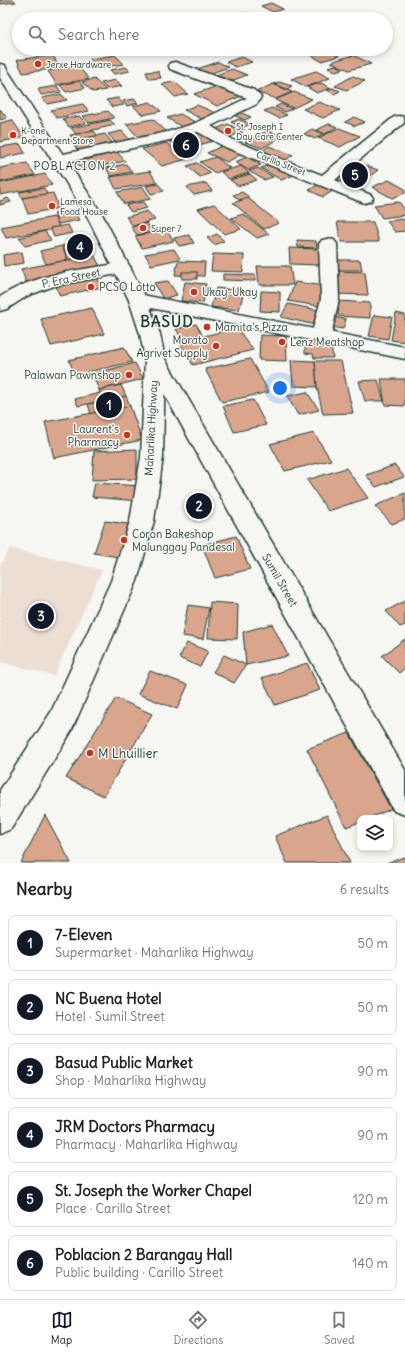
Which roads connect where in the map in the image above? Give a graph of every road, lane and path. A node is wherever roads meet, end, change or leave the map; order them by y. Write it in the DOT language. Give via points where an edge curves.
graph roads {
  1 [pos="175,66"];
  2 [pos="0,68"];
  3 [pos="399,120"];
  4 [pos="198,127"];
  5 [pos="59,159"];
  6 [pos="325,180"];
  7 [pos="364,198"];
  8 [pos="328,244"];
  9 [pos="122,268"];
  10 [pos="138,300"];
  11 [pos="0,305"];
  12 [pos="321,336"];
  13 [pos="405,353"];
  14 [pos="155,359"];
  15 [pos="405,800"];
  16 [pos="0,818"];
  1 -- 4 [label="main road" via="254,97 252,101"];
  2 -- 5 [label="main road, Maharlika Highway"];
  3 -- 6 [label="main road"];
  4 -- 5 [label="main road" via="137,144"];
  4 -- 6 [label="main road, Carillo Street" via="229,143"];
  5 -- 9 [label="main road, Maharlika Highway" via="94,214"];
  6 -- 7 [label="main road, Carillo Street"];
  8 -- 12 [label="main road" via="330,299"];
  9 -- 10 [label="main road, Maharlika Highway"];
  9 -- 11 [label="main road, P. Era Street" via="50,281 20,292"];
  10 -- 12 [label="main road"];
  10 -- 14 [label="main road, Maharlika Highway" via="150,334"];
  12 -- 13 [label="main road"];
  14 -- 15 [label="main road, Sumil Street"];
  14 -- 16 [label="main road, Maharlika Highway" via="152,457 142,521 124,581 61,722"];
}
